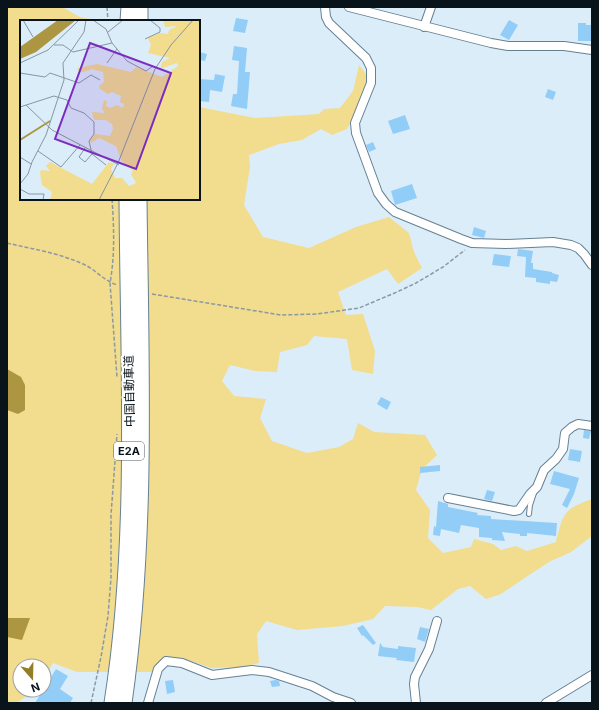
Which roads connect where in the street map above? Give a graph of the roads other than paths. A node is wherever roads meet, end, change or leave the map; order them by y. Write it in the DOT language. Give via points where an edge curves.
graph roads {
  1 [pos="129,7"];
  2 [pos="140,7"];
  3 [pos="325,7"];
  4 [pos="348,7"];
  5 [pos="431,7"];
  6 [pos="380,11"];
  7 [pos="128,20"];
  8 [pos="140,20"];
  9 [pos="424,27"];
  10 [pos="592,50"];
  11 [pos="127,200"];
  12 [pos="139,200"];
  13 [pos="592,265"];
  14 [pos="592,426"];
  15 [pos="537,488"];
  16 [pos="448,498"];
  17 [pos="529,514"];
  18 [pos="437,621"];
  19 [pos="592,674"];
  20 [pos="112,703"];
  21 [pos="124,703"];
  22 [pos="148,703"];
  23 [pos="351,703"];
  24 [pos="416,703"];
  25 [pos="546,703"];
  1 -- 7 [label="highway"];
  2 -- 8 [label="highway"];
  3 -- 13 [label="street" via="329,23 366,58 371,68 372,83 355,122 356,132 378,193 386,204 395,212 472,243 562,242 578,248"];
  4 -- 6 [label="street"];
  5 -- 9 [label="street"];
  6 -- 9 [label="street"];
  9 -- 10 [label="street" via="508,46 564,46"];
  11 -- 20 [label="highway, 中国自動車道 / E2A" via="130,416 128,504 125,582"];
  12 -- 21 [label="highway, 中国自動車道 / E2A" via="142,412 140,514 137,582"];
  14 -- 15 [label="street" via="578,424 565,433 563,449 544,470"];
  15 -- 16 [label="street" via="519,510 514,511"];
  15 -- 17 [label="lane"];
  18 -- 24 [label="street" via="429,649 415,677"];
  19 -- 25 [label="street"];
  22 -- 23 [label="street" via="158,669 166,661 182,663 212,675 252,670 269,672 312,686"];
}
